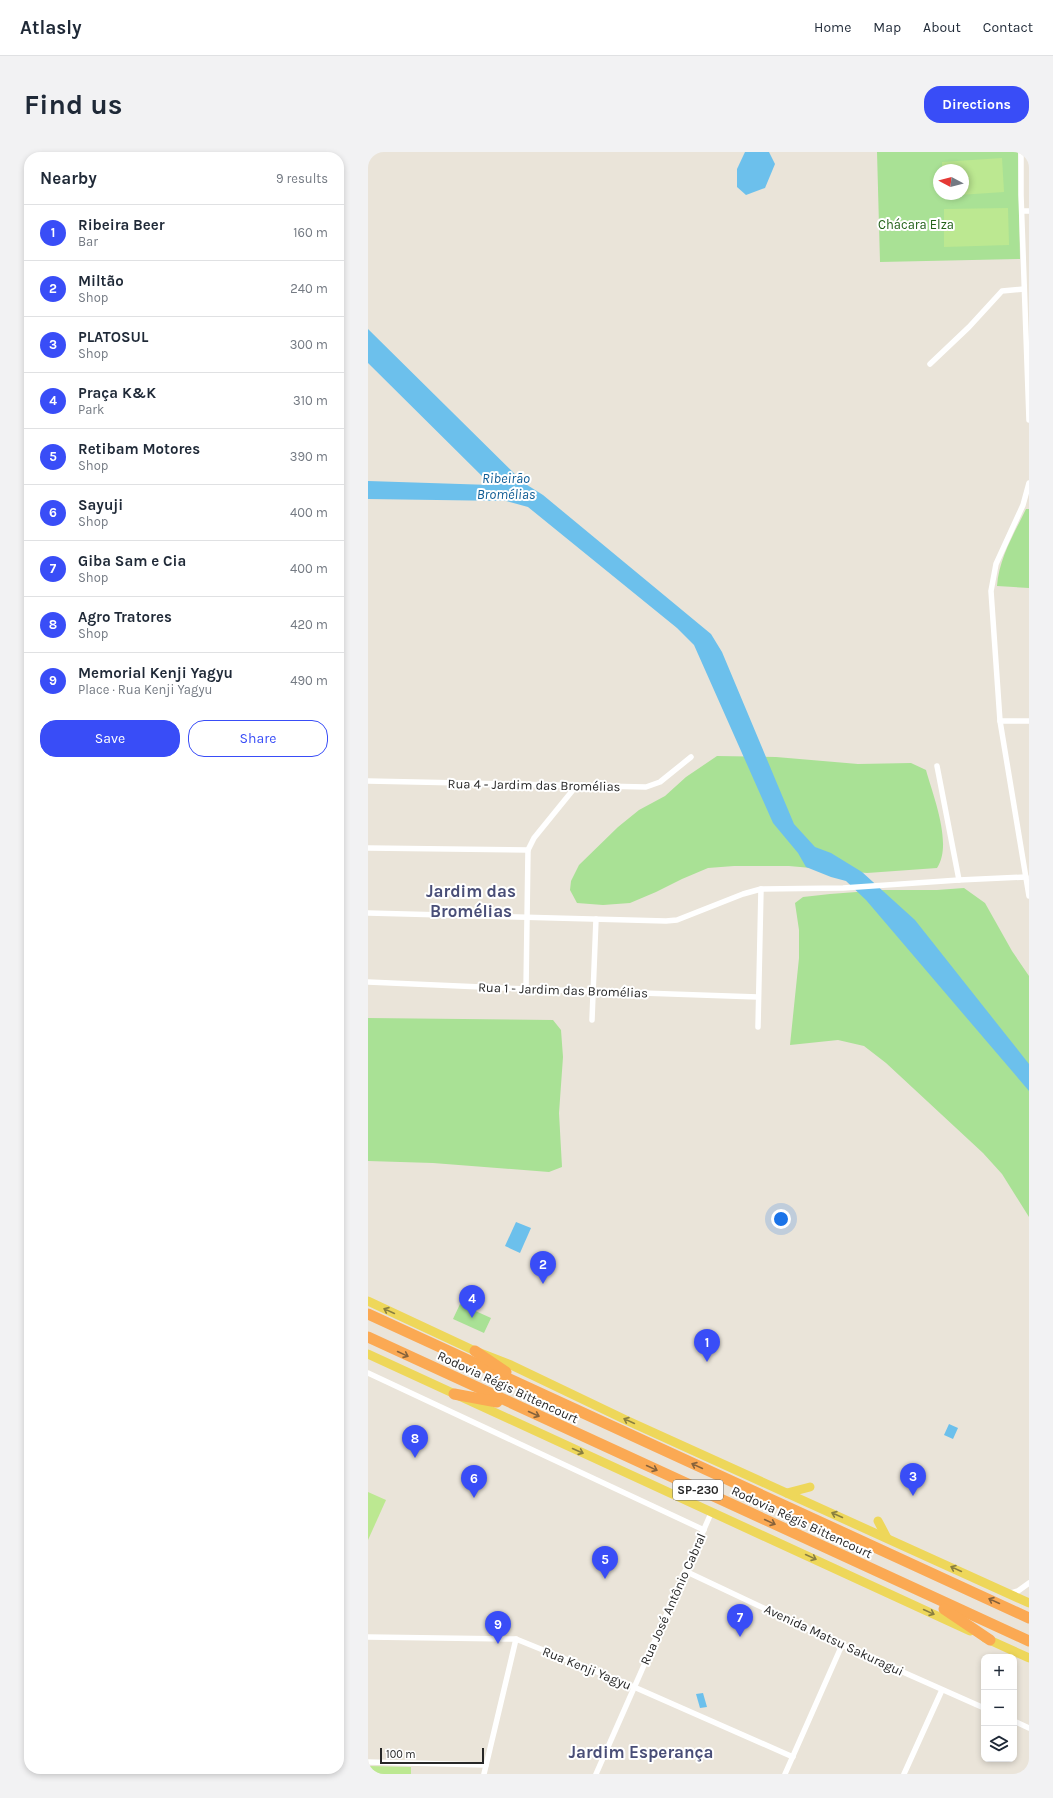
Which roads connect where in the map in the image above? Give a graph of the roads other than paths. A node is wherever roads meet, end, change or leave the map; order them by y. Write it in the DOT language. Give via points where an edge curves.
graph roads {
  1 [pos="1021,155"];
  2 [pos="1029,158"];
  3 [pos="1022,211"];
  4 [pos="1029,211"];
  5 [pos="1024,289"];
  6 [pos="930,364"];
  7 [pos="1028,365"];
  8 [pos="1029,420"];
  9 [pos="1029,484"];
  10 [pos="1000,721"];
  11 [pos="1029,721"];
  12 [pos="691,758"];
  13 [pos="936,766"];
  14 [pos="368,781"];
  15 [pos="577,785"];
  16 [pos="368,848"];
  17 [pos="528,850"];
  18 [pos="1026,877"];
  19 [pos="959,880"];
  20 [pos="761,890"];
  21 [pos="1029,896"];
  22 [pos="368,913"];
  23 [pos="527,917"];
  24 [pos="596,919"];
  25 [pos="368,982"];
  26 [pos="526,989"];
  27 [pos="593,992"];
  28 [pos="758,997"];
  29 [pos="592,1020"];
  30 [pos="758,1027"];
  31 [pos="368,1301"];
  32 [pos="368,1314"];
  33 [pos="368,1337"];
  34 [pos="475,1351"];
  35 [pos="368,1354"];
  36 [pos="368,1373"];
  37 [pos="537,1392"];
  38 [pos="454,1394"];
  39 [pos="513,1405"];
  40 [pos="810,1487"];
  41 [pos="787,1493"];
  42 [pos="712,1511"];
  43 [pos="878,1521"];
  44 [pos="704,1530"];
  45 [pos="886,1538"];
  46 [pos="685,1571"];
  47 [pos="892,1579"];
  48 [pos="1029,1583"];
  49 [pos="1008,1594"];
  50 [pos="1029,1603"];
  51 [pos="1029,1618"];
  52 [pos="368,1637"];
  53 [pos="516,1639"];
  54 [pos="990,1640"];
  55 [pos="1029,1641"];
  56 [pos="842,1645"];
  57 [pos="1029,1658"];
  58 [pos="634,1687"];
  59 [pos="942,1690"];
  60 [pos="981,1707"];
  61 [pos="1017,1722"];
  62 [pos="1029,1728"];
  63 [pos="793,1757"];
  64 [pos="368,1762"];
  65 [pos="486,1765"];
  66 [pos="484,1774"];
  67 [pos="596,1774"];
  68 [pos="785,1774"];
  69 [pos="904,1774"];
  1 -- 2 [label="street"];
  1 -- 3 [label="street"];
  3 -- 4 [label="street"];
  3 -- 5 [label="street"];
  5 -- 6 [label="street" via="1002,291"];
  5 -- 7 [label="street"];
  7 -- 8 [label="street"];
  9 -- 10 [label="street" via="1023,505 996,564 991,591"];
  10 -- 11 [label="street"];
  10 -- 18 [label="street"];
  12 -- 15 [label="street, Rua 4 - Jardim das Bromélias" via="651,786 641,788"];
  13 -- 19 [label="street"];
  14 -- 15 [label="street, Rua 4 - Jardim das Bromélias"];
  15 -- 17 [label="street" via="534,838"];
  16 -- 17 [label="street"];
  17 -- 23 [label="street"];
  18 -- 19 [label="street"];
  18 -- 21 [label="street"];
  19 -- 20 [label="street" via="843,888"];
  20 -- 24 [label="street" via="743,894 677,920"];
  20 -- 28 [label="street"];
  22 -- 23 [label="street"];
  23 -- 24 [label="street"];
  23 -- 26 [label="street"];
  24 -- 27 [label="street"];
  25 -- 26 [label="street, Rua 1 - Jardim das Bromélias"];
  26 -- 27 [label="street, Rua 1 - Jardim das Bromélias"];
  27 -- 28 [label="street, Rua 1 - Jardim das Bromélias"];
  27 -- 29 [label="street"];
  28 -- 30 [label="street"];
  34 -- 31 [label="main road, one-way"];
  32 -- 37 [label="highway, Rodovia Régis Bittencourt / SP-230"];
  33 -- 39 [label="highway, Rodovia Régis Bittencourt / SP-230, one-way"];
  34 -- 37 [label="highway"];
  41 -- 34 [label="main road, one-way" via="511,1365"];
  35 -- 38 [label="main road"];
  36 -- 44 [label="street"];
  51 -- 37 [label="highway, Rodovia Régis Bittencourt / SP-230, one-way"];
  38 -- 39 [label="highway"];
  38 -- 42 [label="main road, one-way"];
  39 -- 47 [label="highway, Rodovia Régis Bittencourt / SP-230, one-way"];
  40 -- 41 [label="main road"];
  45 -- 41 [label="main road, one-way"];
  42 -- 44 [label="street, Rua José Antônio Cabral"];
  42 -- 54 [label="main road, one-way"];
  43 -- 45 [label="main road"];
  44 -- 46 [label="street, Rua José Antônio Cabral"];
  49 -- 45 [label="main road, one-way"];
  46 -- 56 [label="street, Avenida Matsu Sakuragui"];
  46 -- 58 [label="street, Rua José Antônio Cabral"];
  47 -- 54 [label="highway"];
  47 -- 55 [label="highway, Rodovia Régis Bittencourt / SP-230"];
  48 -- 49 [label="street"];
  49 -- 50 [label="main road"];
  52 -- 53 [label="street, Rua Kenji Yagyu"];
  53 -- 58 [label="street, Rua Kenji Yagyu"];
  53 -- 65 [label="street"];
  54 -- 57 [label="main road"];
  56 -- 59 [label="street, Avenida Matsu Sakuragui"];
  56 -- 63 [label="street"];
  58 -- 63 [label="street, Rua Kenji Yagyu"];
  58 -- 67 [label="street, Rua José Antônio Cabral"];
  59 -- 60 [label="street, Avenida Matsu Sakuragui"];
  59 -- 69 [label="street"];
  61 -- 62 [label="street"];
  63 -- 68 [label="street"];
  64 -- 65 [label="street"];
  65 -- 66 [label="street"];
}
